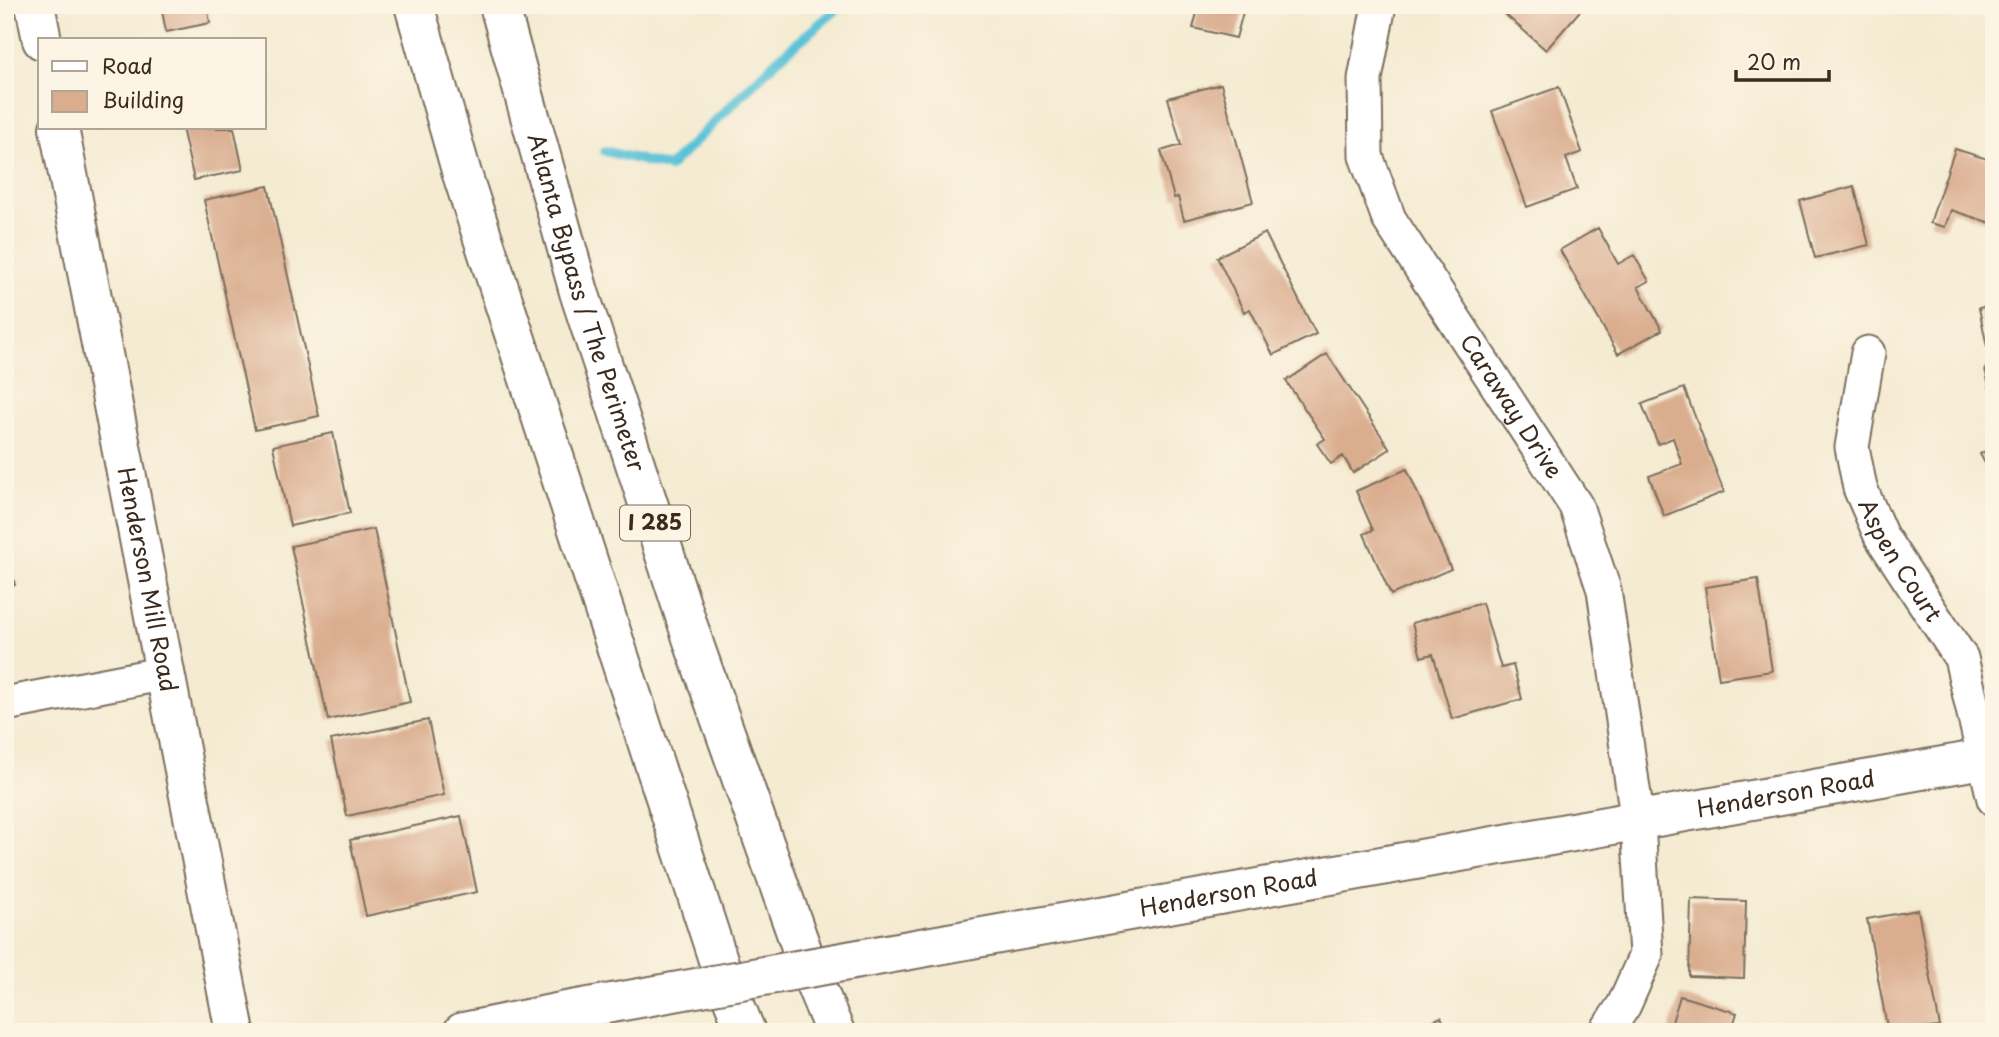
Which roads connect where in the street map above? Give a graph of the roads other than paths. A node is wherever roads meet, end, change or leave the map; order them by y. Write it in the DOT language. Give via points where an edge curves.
graph roads {
  1 [pos="35,5"];
  2 [pos="414,5"];
  3 [pos="499,5"];
  4 [pos="1379,5"];
  5 [pos="42,38"];
  6 [pos="59,130"];
  7 [pos="1868,353"];
  8 [pos="166,673"];
  9 [pos="5,704"];
  10 [pos="1989,758"];
  11 [pos="1994,799"];
  12 [pos="1638,823"];
  13 [pos="235,1032"];
  14 [pos="463,1032"];
  15 [pos="746,1032"];
  16 [pos="835,1032"];
  17 [pos="1606,1032"];
  1 -- 5 [label="main road"];
  2 -- 15 [label="main road" via="470,201 723,975"];
  3 -- 16 [label="main road, Atlanta Bypass / The Perimeter / I 285" via="579,292 695,647"];
  4 -- 12 [label="street, Caraway Drive" via="1365,79 1366,156 1389,219 1576,506 1604,590"];
  6 -- 8 [label="main road, Henderson Mill Road"];
  7 -- 10 [label="street, Aspen Court" via="1852,447 1860,488 1881,536 1961,658"];
  8 -- 9 [label="street"];
  8 -- 13 [label="main road, Henderson Mill Road"];
  10 -- 11 [label="street, Aspen Court"];
  10 -- 12 [label="main road, Henderson Road"];
  12 -- 14 [label="main road, Henderson Road, bridge"];
  12 -- 17 [label="street, Caraway Drive" via="1646,955 1624,1006"];
}
